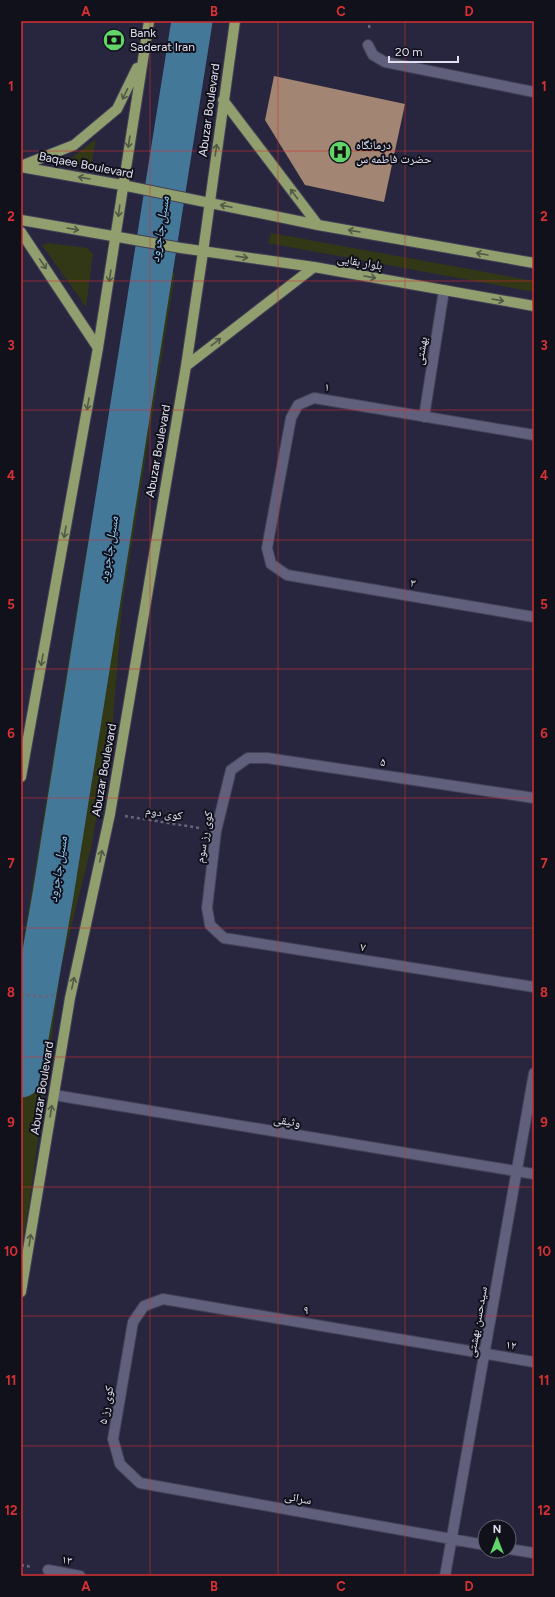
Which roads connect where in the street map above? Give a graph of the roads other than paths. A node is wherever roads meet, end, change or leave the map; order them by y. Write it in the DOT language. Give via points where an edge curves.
graph roads {
  1 [pos="149,21"];
  2 [pos="235,21"];
  3 [pos="368,45"];
  4 [pos="142,59"];
  5 [pos="534,92"];
  6 [pos="223,100"];
  7 [pos="21,166"];
  8 [pos="122,185"];
  9 [pos="209,202"];
  10 [pos="21,220"];
  11 [pos="318,225"];
  12 [pos="21,232"];
  13 [pos="116,237"];
  14 [pos="203,252"];
  15 [pos="534,263"];
  16 [pos="314,267"];
  17 [pos="444,290"];
  18 [pos="534,306"];
  19 [pos="98,348"];
  20 [pos="186,366"];
  21 [pos="424,416"];
  22 [pos="534,435"];
  23 [pos="287,575"];
  24 [pos="534,617"];
  25 [pos="232,770"];
  26 [pos="21,777"];
  27 [pos="534,798"];
  28 [pos="207,908"];
  29 [pos="534,987"];
  30 [pos="534,1073"];
  31 [pos="54,1095"];
  32 [pos="516,1172"];
  33 [pos="534,1174"];
  34 [pos="21,1292"];
  35 [pos="133,1322"];
  36 [pos="484,1354"];
  37 [pos="534,1362"];
  38 [pos="140,1483"];
  39 [pos="451,1540"];
  40 [pos="477,1544"];
  41 [pos="517,1550"];
  42 [pos="534,1553"];
  43 [pos="48,1570"];
  44 [pos="80,1576"];
  45 [pos="445,1576"];
  1 -- 4 [label="main road"];
  2 -- 6 [label="main road, Abuzar Boulevard"];
  3 -- 5 [label="street" via="373,55 385,62"];
  4 -- 7 [label="main road, one-way" via="117,110 74,145"];
  4 -- 8 [label="main road, one-way"];
  9 -- 6 [label="main road, Abuzar Boulevard, one-way"];
  11 -- 6 [label="main road, one-way"];
  8 -- 7 [label="main road, Baqaee Boulevard, one-way"];
  8 -- 9 [label="main road, Baqaee Boulevard"];
  8 -- 13 [label="main road, one-way"];
  11 -- 9 [label="main road, one-way"];
  9 -- 14 [label="main road, Abuzar Boulevard"];
  10 -- 13 [label="main road, one-way"];
  15 -- 11 [label="main road, one-way"];
  12 -- 19 [label="main road, one-way"];
  13 -- 14 [label="main road, بلوار بقایی"];
  13 -- 19 [label="main road, one-way"];
  14 -- 16 [label="main road, بلوار بقایی, one-way"];
  14 -- 20 [label="main road, Abuzar Boulevard"];
  16 -- 17 [label="main road, بلوار بقایی, one-way"];
  20 -- 16 [label="main road, one-way"];
  17 -- 18 [label="main road, بلوار بقایی, one-way"];
  17 -- 21 [label="street, بهشتی"];
  19 -- 26 [label="main road, one-way"];
  31 -- 20 [label="main road, Abuzar Boulevard, one-way" via="70,998 110,814"];
  21 -- 22 [label="street, ۱"];
  21 -- 23 [label="street, ۱" via="314,398 298,405 290,418 267,548 270,564"];
  23 -- 24 [label="street, ۳"];
  25 -- 27 [label="street, ۵" via="248,758 267,758"];
  25 -- 28 [label="street, کوی رز سوم" via="216,831"];
  28 -- 29 [label="street, ۷" via="210,925 224,938"];
  30 -- 32 [label="street, سیدحسن بهشتی"];
  31 -- 32 [label="street, وثیقی"];
  34 -- 31 [label="main road, Abuzar Boulevard, one-way"];
  32 -- 33 [label="street, وثیقی"];
  32 -- 36 [label="street, سیدحسن بهشتی"];
  35 -- 36 [label="street, ۹" via="144,1306 163,1299"];
  35 -- 38 [label="street, کوی رز ۵" via="113,1439 120,1464"];
  36 -- 37 [label="street, ۱۲"];
  36 -- 39 [label="street, سیدحسن بهشتی"];
  38 -- 39 [label="street, سرائی"];
  39 -- 40 [label="street, سرائی"];
  39 -- 45 [label="street, سیدحسن بهشتی"];
  41 -- 42 [label="street"];
  43 -- 44 [label="street, ۱۳"];
}
